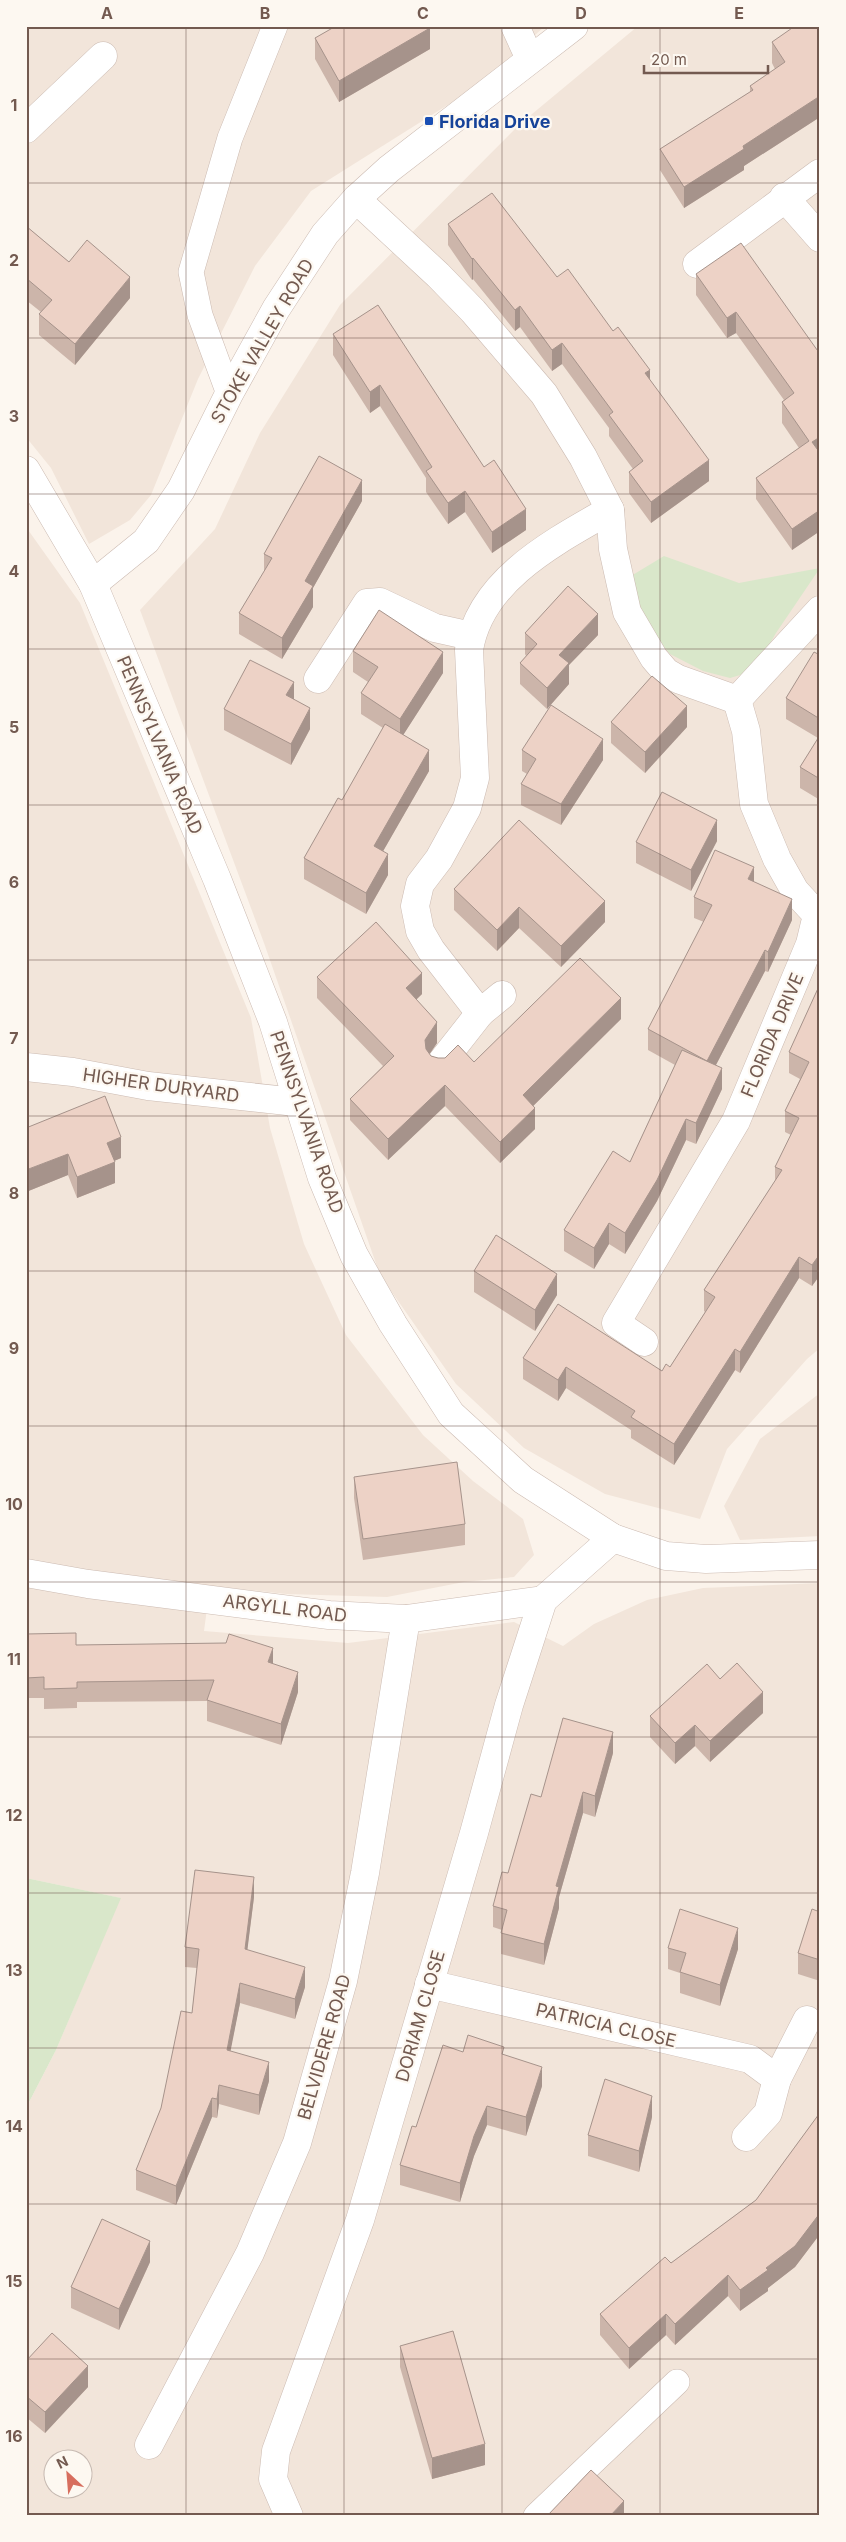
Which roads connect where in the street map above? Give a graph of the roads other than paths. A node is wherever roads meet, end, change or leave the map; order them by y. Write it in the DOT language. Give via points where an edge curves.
graph roads {
  1 [pos="275,26"];
  2 [pos="514,26"];
  3 [pos="574,26"];
  4 [pos="103,56"];
  5 [pos="530,59"];
  6 [pos="26,129"];
  7 [pos="820,173"];
  8 [pos="784,197"];
  9 [pos="356,199"];
  10 [pos="820,238"];
  11 [pos="697,264"];
  12 [pos="229,394"];
  13 [pos="26,470"];
  14 [pos="610,510"];
  15 [pos="92,584"];
  16 [pos="820,610"];
  17 [pos="471,636"];
  18 [pos="318,679"];
  19 [pos="736,700"];
  20 [pos="502,995"];
  21 [pos="480,1013"];
  22 [pos="440,1064"];
  23 [pos="26,1067"];
  24 [pos="296,1102"];
  25 [pos="644,1342"];
  26 [pos="613,1538"];
  27 [pos="820,1555"];
  28 [pos="26,1573"];
  29 [pos="544,1600"];
  30 [pos="406,1619"];
  31 [pos="429,1984"];
  32 [pos="807,2020"];
  33 [pos="777,2079"];
  34 [pos="746,2137"];
  35 [pos="677,2382"];
  36 [pos="149,2445"];
  37 [pos="289,2516"];
  38 [pos="536,2516"];
  1 -- 12 [label="lane" via="230,138 191,272 200,315"];
  2 -- 5 [label="street"];
  3 -- 5 [label="street, STOKE VALLEY ROAD"];
  4 -- 6 [label="street"];
  5 -- 9 [label="street, STOKE VALLEY ROAD" via="389,169"];
  7 -- 8 [label="street"];
  8 -- 10 [label="street"];
  8 -- 11 [label="street"];
  9 -- 12 [label="street, STOKE VALLEY ROAD" via="325,234 287,292"];
  9 -- 14 [label="street" via="473,311 544,394 583,457"];
  12 -- 15 [label="street, STOKE VALLEY ROAD" via="181,490 146,541"];
  13 -- 15 [label="street, PENNSYLVANIA ROAD"];
  14 -- 17 [label="street" via="549,545 508,579 480,615"];
  14 -- 19 [label="street" via="613,548 626,612 654,658 666,672 678,679"];
  15 -- 24 [label="street, PENNSYLVANIA ROAD" via="217,879 273,1022"];
  16 -- 19 [label="street"];
  17 -- 18 [label="street" via="436,628 380,602 367,603"];
  17 -- 21 [label="street" via="475,778 467,808 439,859 420,884 415,906 420,931 431,950"];
  19 -- 25 [label="street, FLORIDA DRIVE" via="746,731 754,804 777,859 795,891 817,915 810,944 736,1120 616,1324"];
  20 -- 21 [label="street"];
  21 -- 22 [label="street"];
  23 -- 24 [label="street, HIGHER DURYARD" via="148,1086"];
  24 -- 26 [label="street, PENNSYLVANIA ROAD" via="322,1178 354,1255 393,1324 451,1414 523,1480"];
  26 -- 27 [label="street, PENNSYLVANIA ROAD" via="666,1556 706,1560"];
  26 -- 29 [label="street, DORIAM CLOSE"];
  28 -- 30 [label="street, ARGYLL ROAD" via="329,1615"];
  29 -- 30 [label="street, ARGYLL ROAD"];
  29 -- 31 [label="street, DORIAM CLOSE" via="509,1705"];
  30 -- 36 [label="street, BELVIDERE ROAD" via="365,1873 343,1981 297,2143 250,2253"];
  31 -- 33 [label="street, PATRICIA CLOSE" via="750,2058"];
  31 -- 37 [label="street, DORIAM CLOSE" via="360,2220 276,2450 273,2479"];
  32 -- 33 [label="street"];
  33 -- 34 [label="street" via="768,2113"];
  35 -- 38 [label="lane"];
}
